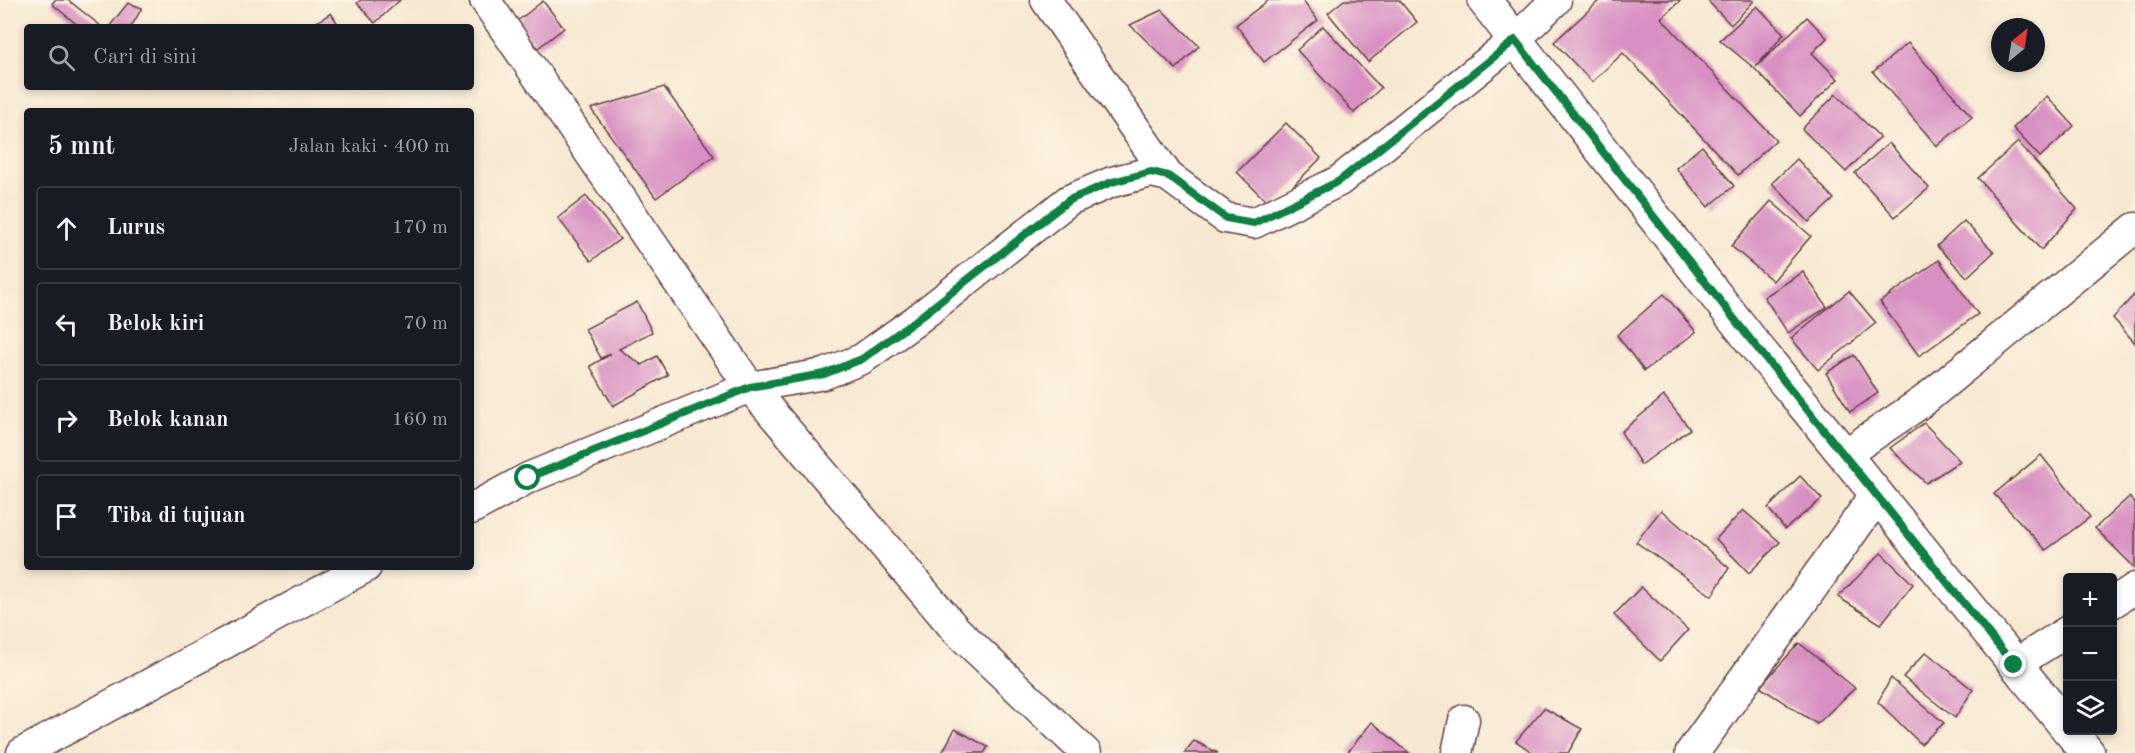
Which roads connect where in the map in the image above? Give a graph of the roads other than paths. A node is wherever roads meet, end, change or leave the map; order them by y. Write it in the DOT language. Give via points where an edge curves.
graph roads {
  1 [pos="485,0"];
  2 [pos="1046,0"];
  3 [pos="1484,0"];
  4 [pos="1556,0"];
  5 [pos="1515,40"];
  6 [pos="1168,176"];
  7 [pos="2135,228"];
  8 [pos="750,387"];
  9 [pos="1844,454"];
  10 [pos="1877,495"];
  11 [pos="474,507"];
  12 [pos="360,570"];
  13 [pos="2135,588"];
  14 [pos="2117,600"];
  15 [pos="2063,634"];
  16 [pos="2014,665"];
  17 [pos="1464,720"];
  18 [pos="2063,724"];
  19 [pos="2072,735"];
  20 [pos="22,753"];
  21 [pos="1086,753"];
  22 [pos="1457,753"];
  23 [pos="1692,753"];
  24 [pos="2088,753"];
  1 -- 8 [label="street"];
  2 -- 6 [label="street"];
  3 -- 5 [label="street"];
  4 -- 5 [label="street"];
  5 -- 6 [label="street" via="1339,181 1254,223 1226,218"];
  5 -- 9 [label="street"];
  6 -- 8 [label="street" via="1151,172 1112,182 1069,200 862,359 824,374"];
  7 -- 9 [label="street" via="1922,402"];
  8 -- 11 [label="street" via="528,478"];
  8 -- 21 [label="street" via="956,630"];
  9 -- 10 [label="street"];
  10 -- 16 [label="street"];
  10 -- 23 [label="street"];
  12 -- 20 [label="street"];
  13 -- 14 [label="street"];
  15 -- 16 [label="street"];
  16 -- 18 [label="street"];
  17 -- 22 [label="street"];
  19 -- 24 [label="street"];
}
